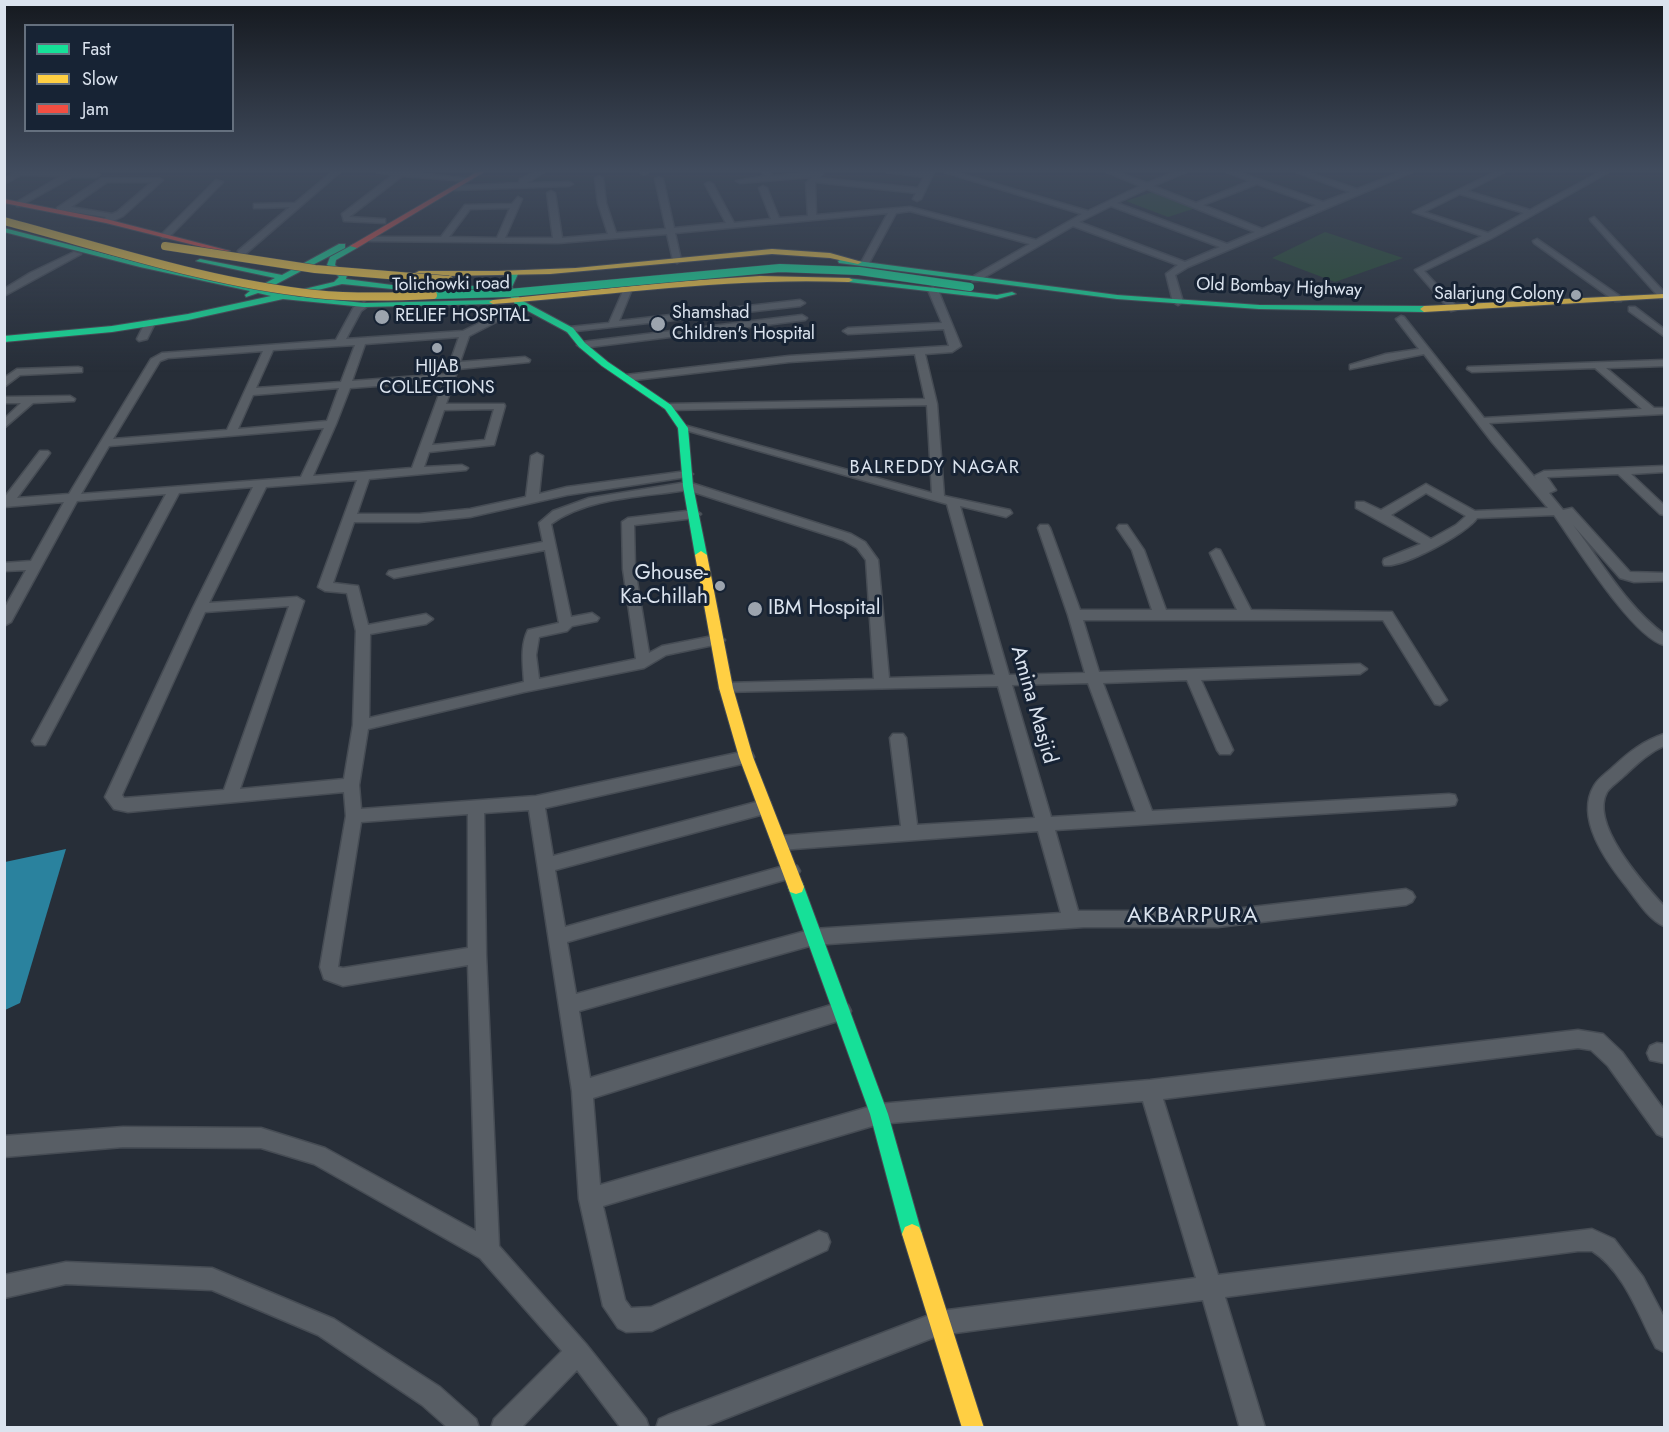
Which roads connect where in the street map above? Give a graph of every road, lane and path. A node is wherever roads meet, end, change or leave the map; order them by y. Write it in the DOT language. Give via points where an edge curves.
graph roads {
  1 [pos="29,239"];
  2 [pos="72,239"];
  3 [pos="136,239"];
  4 [pos="177,239"];
  5 [pos="256,239"];
  6 [pos="352,239"];
  7 [pos="369,239"];
  8 [pos="582,239"];
  9 [pos="673,239"];
  10 [pos="876,239"];
  11 [pos="1021,239"];
  12 [pos="1044,239"];
  13 [pos="1115,239"];
  14 [pos="1207,239"];
  15 [pos="1243,239"];
  16 [pos="1483,239"];
  17 [pos="1611,239"];
  18 [pos="442,241"];
  19 [pos="500,241"];
  20 [pos="558,241"];
  21 [pos="1537,241"];
  22 [pos="1037,243"];
  23 [pos="1226,246"];
  24 [pos="218,249"];
  25 [pos="241,252"];
  26 [pos="77,255"];
  27 [pos="677,260"];
  28 [pos="200,261"];
  29 [pos="313,263"];
  30 [pos="861,263"];
  31 [pos="331,265"];
  32 [pos="1185,265"];
  33 [pos="514,273"];
  34 [pos="178,274"];
  35 [pos="282,277"];
  36 [pos="340,281"];
  37 [pos="972,283"];
  38 [pos="508,287"];
  39 [pos="628,289"];
  40 [pos="933,290"];
  41 [pos="4,293"];
  42 [pos="254,293"];
  43 [pos="1012,294"];
  44 [pos="276,297"];
  45 [pos="1618,299"];
  46 [pos="1664,300"];
  47 [pos="1178,302"];
  48 [pos="521,303"];
  49 [pos="800,303"];
  50 [pos="364,305"];
  51 [pos="1454,309"];
  52 [pos="1632,309"];
  53 [pos="802,318"];
  54 [pos="175,319"];
  55 [pos="1401,319"];
  56 [pos="150,322"];
  57 [pos="614,325"];
  58 [pos="948,326"];
  59 [pos="570,330"];
  60 [pos="848,331"];
  61 [pos="1665,333"];
  62 [pos="465,334"];
  63 [pos="4,339"];
  64 [pos="142,339"];
  65 [pos="361,342"];
  66 [pos="339,343"];
  67 [pos="582,345"];
  68 [pos="269,348"];
  69 [pos="919,350"];
  70 [pos="1426,351"];
  71 [pos="525,360"];
  72 [pos="1665,363"];
  73 [pos="1596,365"];
  74 [pos="1354,367"];
  75 [pos="1472,369"];
  76 [pos="78,370"];
  77 [pos="452,371"];
  78 [pos="626,378"];
  79 [pos="4,384"];
  80 [pos="345,386"];
  81 [pos="249,392"];
  82 [pos="70,399"];
  83 [pos="4,400"];
  84 [pos="30,400"];
  85 [pos="929,402"];
  86 [pos="439,407"];
  87 [pos="668,407"];
  88 [pos="1665,411"];
  89 [pos="1652,412"];
  90 [pos="1488,420"];
  91 [pos="331,424"];
  92 [pos="4,425"];
  93 [pos="683,428"];
  94 [pos="231,432"];
  95 [pos="106,442"];
  96 [pos="425,449"];
  97 [pos="44,453"];
  98 [pos="537,456"];
  99 [pos="462,468"];
  100 [pos="1665,468"];
  101 [pos="417,471"];
  102 [pos="1621,471"];
  103 [pos="364,476"];
  104 [pos="305,480"];
  105 [pos="687,480"];
  106 [pos="261,484"];
  107 [pos="175,489"];
  108 [pos="73,498"];
  109 [pos="945,499"];
  110 [pos="532,500"];
  111 [pos="6,502"];
  112 [pos="1360,505"];
  113 [pos="1557,511"];
  114 [pos="1665,511"];
  115 [pos="1006,513"];
  116 [pos="694,514"];
  117 [pos="1382,515"];
  118 [pos="1473,515"];
  119 [pos="348,518"];
  120 [pos="1044,528"];
  121 [pos="1123,528"];
  122 [pos="550,544"];
  123 [pos="1431,544"];
  124 [pos="1216,553"];
  125 [pos="1389,562"];
  126 [pos="36,565"];
  127 [pos="4,567"];
  128 [pos="394,574"];
  129 [pos="1665,576"];
  130 [pos="200,608"];
  131 [pos="1160,614"];
  132 [pos="1075,615"];
  133 [pos="1246,615"];
  134 [pos="592,618"];
  135 [pos="426,619"];
  136 [pos="4,622"];
  137 [pos="566,622"];
  138 [pos="363,631"];
  139 [pos="718,640"];
  140 [pos="1665,640"];
  141 [pos="644,663"];
  142 [pos="1360,669"];
  143 [pos="1192,676"];
  144 [pos="1004,679"];
  145 [pos="1094,679"];
  146 [pos="882,683"];
  147 [pos="532,686"];
  148 [pos="726,688"];
  149 [pos="1440,700"];
  150 [pos="361,725"];
  151 [pos="898,738"];
  152 [pos="1665,740"];
  153 [pos="40,741"];
  154 [pos="1225,750"];
  155 [pos="746,757"];
  156 [pos="351,785"];
  157 [pos="230,795"];
  158 [pos="1449,800"];
  159 [pos="536,803"];
  160 [pos="476,807"];
  161 [pos="764,807"];
  162 [pos="354,816"];
  163 [pos="1147,818"];
  164 [pos="1044,825"];
  165 [pos="910,832"];
  166 [pos="780,843"];
  167 [pos="546,865"];
  168 [pos="791,871"];
  169 [pos="1406,897"];
  170 [pos="1665,918"];
  171 [pos="1072,920"];
  172 [pos="557,936"];
  173 [pos="813,937"];
  174 [pos="477,955"];
  175 [pos="568,1005"];
  176 [pos="841,1011"];
  177 [pos="1150,1090"];
  178 [pos="582,1091"];
  179 [pos="879,1114"];
  180 [pos="1665,1127"];
  181 [pos="4,1147"];
  182 [pos="590,1200"];
  183 [pos="819,1242"];
  184 [pos="488,1250"];
  185 [pos="4,1287"];
  186 [pos="1210,1288"];
  187 [pos="940,1323"];
  188 [pos="1665,1340"];
  189 [pos="578,1352"];
  190 [pos="467,1428"];
  191 [pos="503,1428"];
  192 [pos="637,1428"];
  193 [pos="668,1428"];
  194 [pos="973,1428"];
  195 [pos="1253,1428"];
  1 -- 34 [label="main road, Tolichowki road"];
  2 -- 37 [label="main road, bridge" via="222,278 360,297 509,293 780,268 859,271"];
  3 -- 30 [label="main road, bridge" via="199,253 418,280 538,279 729,262"];
  4 -- 24 [label="main road, Tolichowki road"];
  5 -- 25 [label="street"];
  6 -- 29 [label="main road"];
  7 -- 18 [label="street"];
  7 -- 31 [label="main road" via="333,259"];
  8 -- 20 [label="street"];
  9 -- 27 [label="street"];
  10 -- 30 [label="street"];
  11 -- 22 [label="street"];
  12 -- 22 [label="street"];
  13 -- 32 [label="street"];
  14 -- 23 [label="street"];
  15 -- 23 [label="street"];
  16 -- 51 [label="street" via="1419,270"];
  17 -- 46 [label="street"];
  18 -- 19 [label="street"];
  19 -- 20 [label="street"];
  21 -- 45 [label="street"];
  22 -- 37 [label="street"];
  23 -- 32 [label="street"];
  24 -- 25 [label="main road, Tolichowki road"];
  24 -- 28 [label="main road"];
  25 -- 29 [label="main road, Tolichowki road"];
  26 -- 41 [label="street"];
  27 -- 30 [label="main road, Tolichowki road" via="813,253 835,254"];
  27 -- 33 [label="main road, Tolichowki road"];
  28 -- 34 [label="main road"];
  28 -- 35 [label="main road"];
  29 -- 31 [label="main road, Tolichowki road"];
  29 -- 35 [label="main road"];
  30 -- 37 [label="main road, Old Bombay Highway"];
  31 -- 33 [label="main road, Tolichowki road" via="405,272"];
  31 -- 36 [label="main road" via="343,274"];
  32 -- 47 [label="street" via="1170,274"];
  33 -- 38 [label="main road"];
  34 -- 42 [label="main road, Tolichowki road"];
  35 -- 42 [label="main road"];
  36 -- 38 [label="main road" via="392,286"];
  36 -- 44 [label="main road"];
  37 -- 43 [label="main road"];
  37 -- 47 [label="main road, Old Bombay Highway"];
  38 -- 48 [label="main road"];
  39 -- 40 [label="main road, Tolichowki road" via="773,278 851,279"];
  39 -- 48 [label="main road, Tolichowki road"];
  39 -- 57 [label="street"];
  40 -- 43 [label="main road, Tolichowki road" via="997,297"];
  40 -- 58 [label="street"];
  42 -- 44 [label="main road, Tolichowki road"];
  42 -- 54 [label="main road"];
  43 -- 55 [label="main road, Old Bombay Highway" via="1180,310"];
  44 -- 50 [label="main road, Tolichowki road"];
  44 -- 54 [label="main road"];
  45 -- 46 [label="main road, Old Bombay Highway"];
  45 -- 51 [label="main road, Old Bombay Highway"];
  46 -- 52 [label="main road, Old Bombay Highway"];
  47 -- 51 [label="main road, Old Bombay Highway" via="1325,309"];
  48 -- 50 [label="main road, Tolichowki road"];
  48 -- 59 [label="main road"];
  48 -- 62 [label="street"];
  49 -- 57 [label="street"];
  50 -- 66 [label="street" via="357,309"];
  52 -- 55 [label="main road, Old Bombay Highway"];
  52 -- 61 [label="street"];
  53 -- 67 [label="street"];
  54 -- 56 [label="main road"];
  55 -- 70 [label="street"];
  56 -- 63 [label="main road"];
  56 -- 64 [label="street"];
  57 -- 59 [label="street"];
  58 -- 60 [label="street"];
  58 -- 69 [label="street" via="954,348"];
  59 -- 67 [label="main road"];
  62 -- 65 [label="street"];
  62 -- 77 [label="street"];
  65 -- 66 [label="street"];
  65 -- 80 [label="street"];
  66 -- 68 [label="street"];
  67 -- 78 [label="main road"];
  68 -- 81 [label="street"];
  68 -- 95 [label="street" via="156,359"];
  69 -- 78 [label="street" via="789,359"];
  69 -- 85 [label="street, Amina Masjid"];
  70 -- 74 [label="street"];
  70 -- 113 [label="street"];
  71 -- 77 [label="street"];
  72 -- 73 [label="street"];
  73 -- 75 [label="street"];
  73 -- 89 [label="street"];
  76 -- 79 [label="street" via="17,372"];
  77 -- 80 [label="street"];
  77 -- 86 [label="street"];
  78 -- 87 [label="main road"];
  80 -- 81 [label="street"];
  80 -- 91 [label="street"];
  81 -- 94 [label="street"];
  82 -- 84 [label="street"];
  83 -- 84 [label="street"];
  84 -- 92 [label="street"];
  85 -- 87 [label="street"];
  85 -- 109 [label="street, Amina Masjid"];
  86 -- 96 [label="street"];
  86 -- 96 [label="street" via="500,406 490,443"];
  87 -- 93 [label="main road"];
  88 -- 89 [label="street"];
  89 -- 90 [label="street"];
  91 -- 94 [label="street"];
  91 -- 104 [label="street"];
  93 -- 105 [label="main road"];
  93 -- 109 [label="street"];
  94 -- 95 [label="street"];
  95 -- 108 [label="street"];
  96 -- 101 [label="street"];
  97 -- 111 [label="street"];
  98 -- 110 [label="street"];
  99 -- 101 [label="street"];
  100 -- 102 [label="street"];
  101 -- 103 [label="street"];
  102 -- 114 [label="street"];
  102 -- 129 [label="street" via="1540,476 1620,571 1634,578"];
  103 -- 104 [label="street"];
  103 -- 119 [label="street"];
  104 -- 106 [label="street"];
  105 -- 110 [label="street" via="567,491"];
  105 -- 116 [label="main road"];
  105 -- 122 [label="street" via="577,505 545,523"];
  105 -- 146 [label="street" via="861,545 872,560"];
  106 -- 107 [label="street"];
  106 -- 130 [label="street"];
  107 -- 108 [label="street"];
  107 -- 153 [label="street"];
  108 -- 111 [label="street"];
  108 -- 126 [label="street"];
  109 -- 115 [label="street"];
  109 -- 144 [label="street, Amina Masjid"];
  110 -- 119 [label="street" via="470,513 419,518"];
  112 -- 117 [label="street"];
  113 -- 118 [label="street"];
  113 -- 140 [label="street" via="1617,593 1647,628"];
  116 -- 139 [label="main road"];
  116 -- 141 [label="street" via="628,522 629,569"];
  117 -- 118 [label="street" via="1426,488"];
  117 -- 123 [label="street"];
  118 -- 123 [label="street" via="1469,522"];
  119 -- 138 [label="street" via="325,587 353,589"];
  120 -- 132 [label="street"];
  121 -- 131 [label="street" via="1138,549"];
  122 -- 128 [label="street"];
  122 -- 137 [label="street"];
  123 -- 125 [label="street"];
  124 -- 133 [label="street"];
  126 -- 127 [label="street"];
  126 -- 136 [label="street"];
  130 -- 157 [label="street" via="297,601"];
  130 -- 157 [label="street" via="113,797 128,805"];
  131 -- 132 [label="street"];
  131 -- 133 [label="street"];
  132 -- 145 [label="street"];
  133 -- 149 [label="street" via="1388,615"];
  134 -- 137 [label="street"];
  135 -- 138 [label="street"];
  137 -- 147 [label="street" via="566,627 533,633"];
  138 -- 150 [label="street"];
  139 -- 141 [label="street" via="662,651"];
  139 -- 148 [label="main road"];
  141 -- 147 [label="street"];
  142 -- 143 [label="street"];
  143 -- 145 [label="street"];
  143 -- 154 [label="street"];
  144 -- 145 [label="street"];
  144 -- 146 [label="street"];
  144 -- 164 [label="street, Amina Masjid"];
  145 -- 163 [label="street"];
  146 -- 148 [label="street"];
  147 -- 150 [label="street"];
  148 -- 155 [label="main road"];
  150 -- 156 [label="street"];
  151 -- 165 [label="street"];
  152 -- 170 [label="street" via="1642,748 1599,790 1596,816 1622,868"];
  155 -- 159 [label="street"];
  155 -- 161 [label="main road"];
  156 -- 157 [label="street"];
  156 -- 162 [label="street"];
  158 -- 163 [label="street"];
  159 -- 160 [label="street"];
  159 -- 167 [label="street"];
  160 -- 162 [label="street"];
  160 -- 174 [label="street"];
  161 -- 166 [label="main road"];
  161 -- 167 [label="street"];
  162 -- 174 [label="street" via="331,973 343,977"];
  163 -- 164 [label="street"];
  164 -- 165 [label="street"];
  164 -- 171 [label="street, Amina Masjid"];
  165 -- 166 [label="street"];
  166 -- 168 [label="main road"];
  167 -- 172 [label="street"];
  168 -- 172 [label="street"];
  168 -- 173 [label="main road"];
  169 -- 171 [label="street" via="1218,919"];
  171 -- 173 [label="street"];
  172 -- 175 [label="street"];
  173 -- 175 [label="street"];
  173 -- 176 [label="main road"];
  174 -- 184 [label="street"];
  175 -- 178 [label="street"];
  176 -- 178 [label="street"];
  176 -- 179 [label="main road"];
  177 -- 179 [label="street"];
  177 -- 180 [label="street" via="1578,1039 1596,1041 1615,1059"];
  177 -- 186 [label="street"];
  178 -- 182 [label="street"];
  179 -- 182 [label="street"];
  179 -- 187 [label="main road"];
  181 -- 184 [label="street" via="123,1137 261,1138 318,1155"];
  182 -- 183 [label="street" via="615,1306 626,1320 652,1319"];
  184 -- 189 [label="street"];
  185 -- 190 [label="street" via="66,1274 212,1279 326,1327 431,1396"];
  186 -- 187 [label="street"];
  186 -- 188 [label="street" via="1578,1240 1595,1241 1624,1268"];
  186 -- 195 [label="street"];
  187 -- 193 [label="street"];
  187 -- 194 [label="main road"];
  189 -- 191 [label="street"];
  189 -- 192 [label="street"];
}
